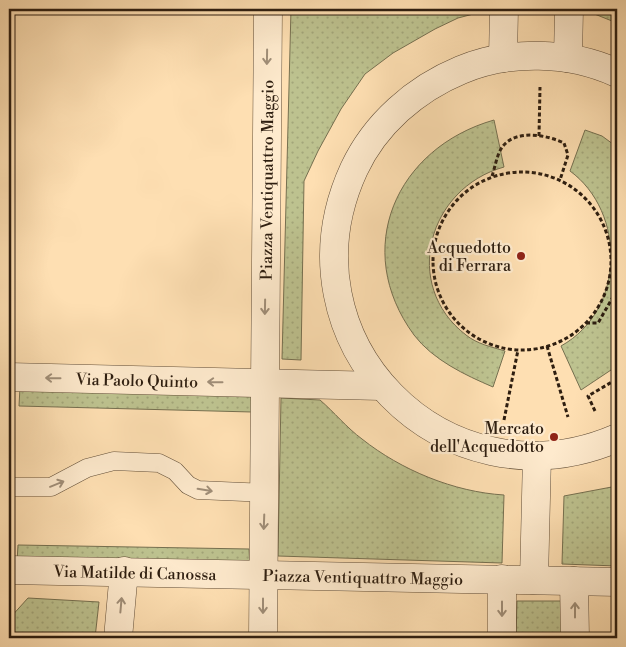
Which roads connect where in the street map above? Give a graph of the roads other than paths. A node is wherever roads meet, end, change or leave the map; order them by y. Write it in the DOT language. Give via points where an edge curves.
graph roads {
  1 [pos="268,9"];
  2 [pos="504,9"];
  3 [pos="569,9"];
  4 [pos="555,57"];
  5 [pos="503,58"];
  6 [pos="617,73"];
  7 [pos="9,377"];
  8 [pos="264,383"];
  9 [pos="381,386"];
  10 [pos="613,440"];
  11 [pos="537,456"];
  12 [pos="9,487"];
  13 [pos="265,494"];
  14 [pos="9,570"];
  15 [pos="124,571"];
  16 [pos="263,574"];
  17 [pos="502,579"];
  18 [pos="534,580"];
  19 [pos="574,581"];
  20 [pos="617,582"];
  21 [pos="118,638"];
  22 [pos="263,638"];
  23 [pos="502,638"];
  24 [pos="575,638"];
  1 -- 8 [label="street, Piazza Ventiquattro Maggio, one-way"];
  2 -- 5 [label="street"];
  3 -- 4 [label="street"];
  4 -- 5 [label="street"];
  4 -- 6 [label="street"];
  5 -- 9 [label="street" via="450,75 410,100 368,144 348,184 336,226 336,288 356,348"];
  8 -- 7 [label="street, Via Paolo Quinto, one-way"];
  8 -- 9 [label="street"];
  8 -- 13 [label="street, Piazza Ventiquattro Maggio"];
  9 -- 11 [label="street" via="428,426 466,445 497,453"];
  10 -- 11 [label="street" via="578,451"];
  11 -- 18 [label="street"];
  12 -- 13 [label="lane, one-way" via="51,486 87,468 114,461 159,463 175,471 188,485 204,491"];
  13 -- 16 [label="street, Piazza Ventiquattro Maggio, one-way"];
  14 -- 15 [label="street, Via Matilde di Canossa"];
  15 -- 16 [label="street, Via Matilde di Canossa"];
  21 -- 15 [label="street, one-way"];
  16 -- 17 [label="street, Piazza Ventiquattro Maggio"];
  16 -- 22 [label="street, one-way"];
  17 -- 18 [label="street, Piazza Ventiquattro Maggio"];
  17 -- 23 [label="street, one-way"];
  18 -- 19 [label="street, Piazza Ventiquattro Maggio"];
  19 -- 20 [label="street, Piazza Ventiquattro Maggio"];
  24 -- 19 [label="street, one-way"];
}
